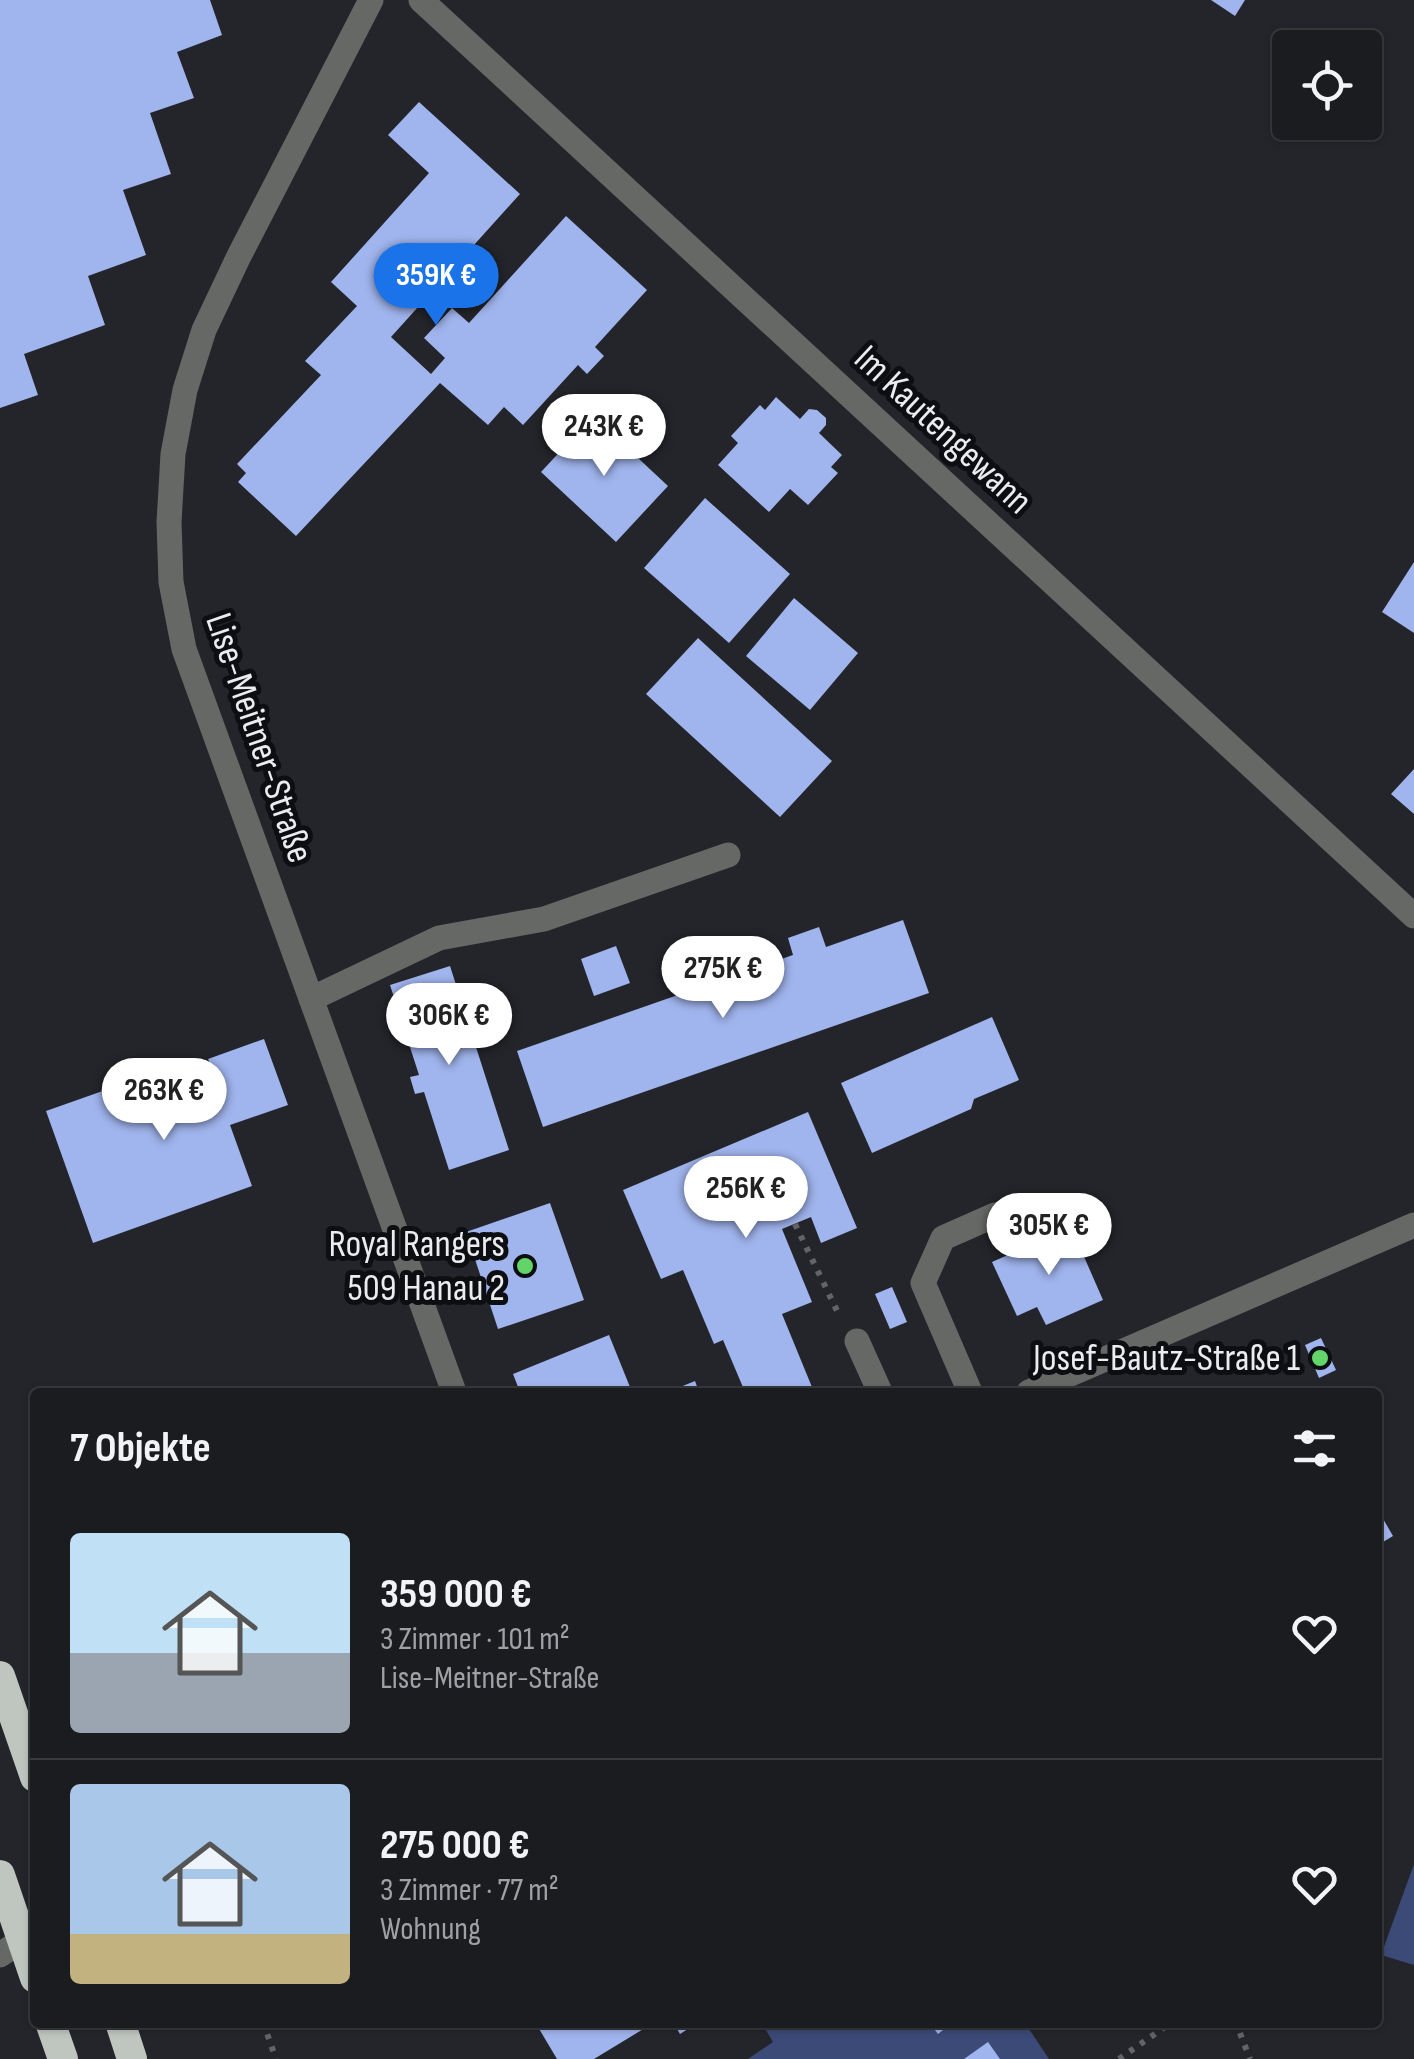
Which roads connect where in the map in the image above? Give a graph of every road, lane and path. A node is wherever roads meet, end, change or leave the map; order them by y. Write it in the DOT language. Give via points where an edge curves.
graph roads {
  1 [pos="371,0"];
  2 [pos="421,0"];
  3 [pos="728,855"];
  4 [pos="1414,916"];
  5 [pos="311,999"];
  6 [pos="994,1215"];
  7 [pos="795,1224"];
  8 [pos="1414,1226"];
  9 [pos="858,1341"];
  10 [pos="453,1388"];
  11 [pos="878,1388"];
  12 [pos="968,1388"];
  13 [pos="1038,1388"];
  14 [pos="0,1676"];
  15 [pos="30,1763"];
  16 [pos="0,1876"];
  17 [pos="30,1934"];
  18 [pos="0,1955"];
  19 [pos="30,1963"];
  20 [pos="53,2028"];
  21 [pos="122,2028"];
  22 [pos="264,2028"];
  23 [pos="1163,2028"];
  24 [pos="1240,2033"];
  25 [pos="62,2059"];
  26 [pos="132,2059"];
  27 [pos="276,2059"];
  28 [pos="1119,2059"];
  29 [pos="1250,2059"];
  1 -- 5 [label="street, Lise-Meitner-Straße" via="204,330 173,454 171,582 184,649"];
  2 -- 4 [label="street, Im Kautengewann"];
  3 -- 5 [label="street" via="544,920 439,938"];
  5 -- 10 [label="street, Lise-Meitner-Straße"];
  6 -- 12 [label="street" via="944,1238 923,1283"];
  7 -- 9 [label="path"];
  8 -- 13 [label="street"];
  9 -- 11 [label="street"];
  14 -- 15 [label="highway"];
  16 -- 19 [label="highway, bridge"];
  17 -- 18 [label="street"];
  20 -- 25 [label="highway"];
  21 -- 26 [label="highway"];
  22 -- 27 [label="path"];
  23 -- 28 [label="path"];
  24 -- 29 [label="path"];
}
